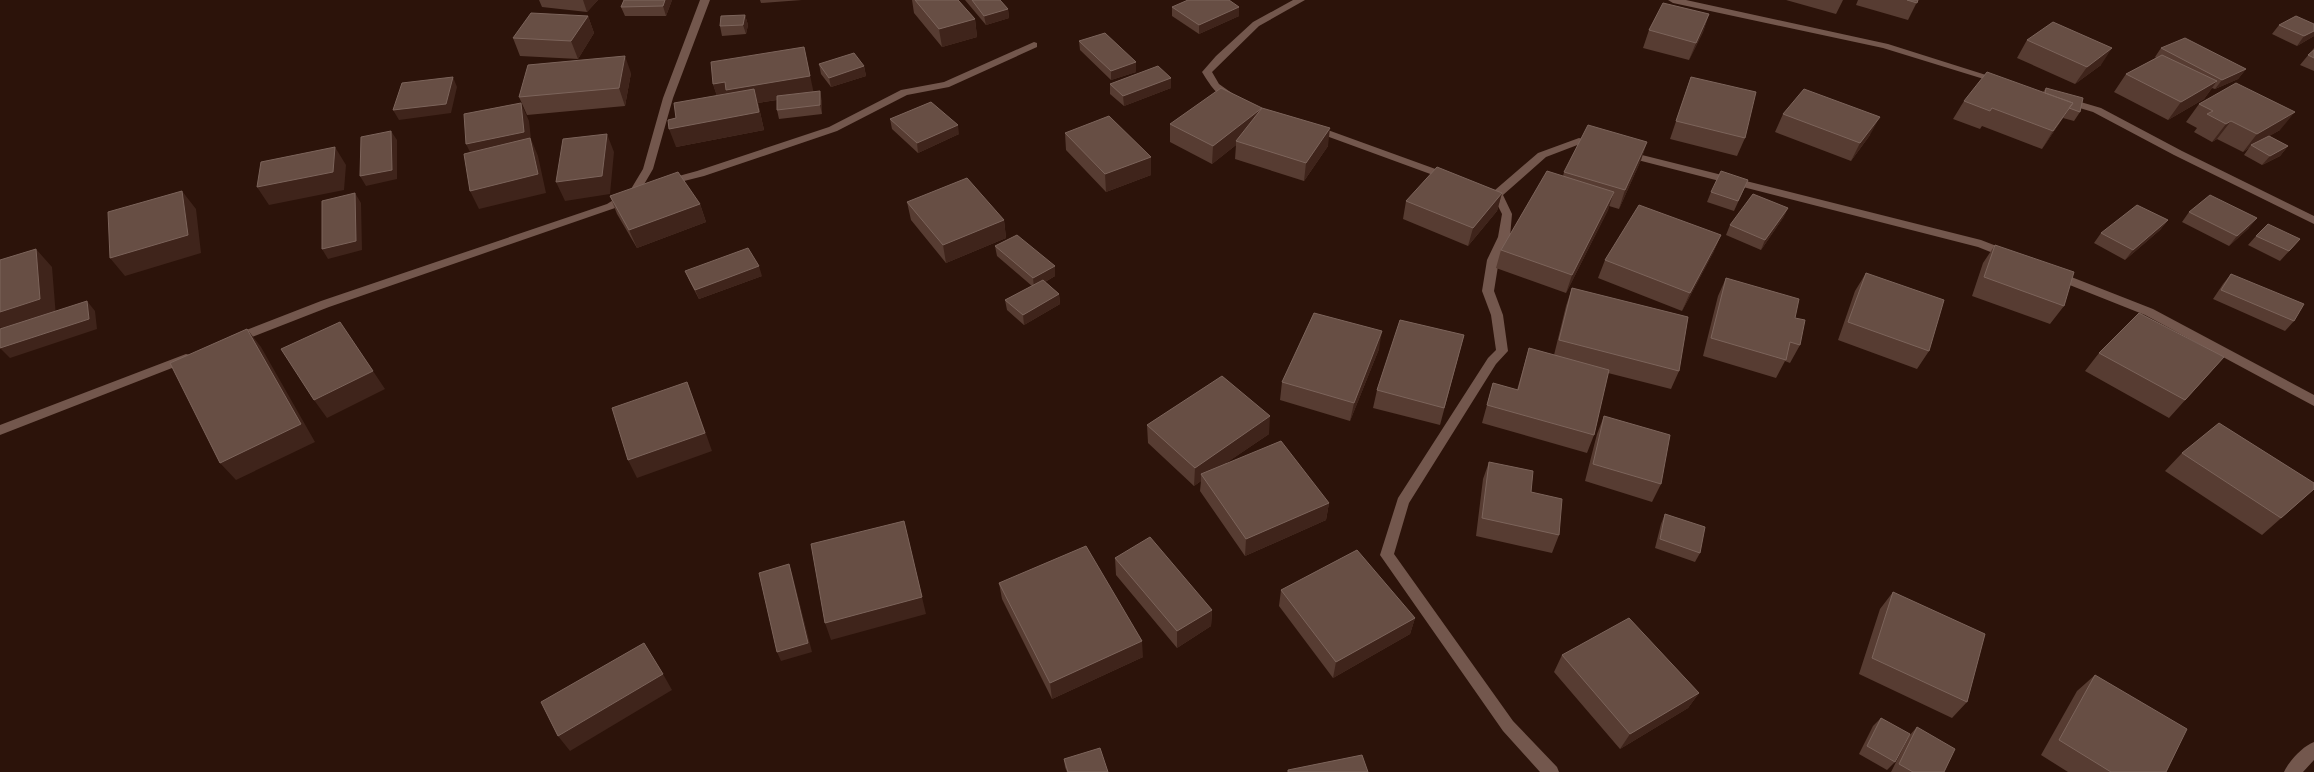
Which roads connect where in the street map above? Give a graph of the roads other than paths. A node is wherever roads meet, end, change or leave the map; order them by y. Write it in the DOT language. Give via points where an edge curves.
graph roads {
  1 [pos="704,0"];
  2 [pos="1300,0"];
  3 [pos="1673,0"];
  4 [pos="1034,45"];
  5 [pos="2014,85"];
  6 [pos="2060,99"];
  7 [pos="1242,101"];
  8 [pos="1305,125"];
  9 [pos="1459,181"];
  10 [pos="1477,188"];
  11 [pos="634,191"];
  12 [pos="1497,194"];
  13 [pos="2314,220"];
  14 [pos="2016,258"];
  15 [pos="2042,269"];
  16 [pos="223,344"];
  17 [pos="195,354"];
  18 [pos="2314,402"];
  19 [pos="0,430"];
  20 [pos="2314,749"];
  21 [pos="1551,772"];
  22 [pos="2292,772"];
  1 -- 11 [label="street" via="668,98 648,169"];
  2 -- 7 [label="street" via="1256,24 1208,72 1214,86"];
  3 -- 5 [label="street" via="1885,46"];
  4 -- 11 [label="street" via="946,85 904,92 833,129 700,174"];
  6 -- 13 [label="street" via="2097,110"];
  8 -- 9 [label="street"];
  10 -- 12 [label="street"];
  11 -- 16 [label="street" via="611,206 325,304"];
  12 -- 14 [label="street" via="1542,155 1579,141 1981,244"];
  12 -- 21 [label="street" via="1507,214 1504,236 1493,260 1488,291 1497,315 1502,351 1492,361 1403,502 1387,554 1508,726"];
  15 -- 18 [label="street" via="2149,312"];
  17 -- 19 [label="street"];
  20 -- 22 [label="street"];
}
